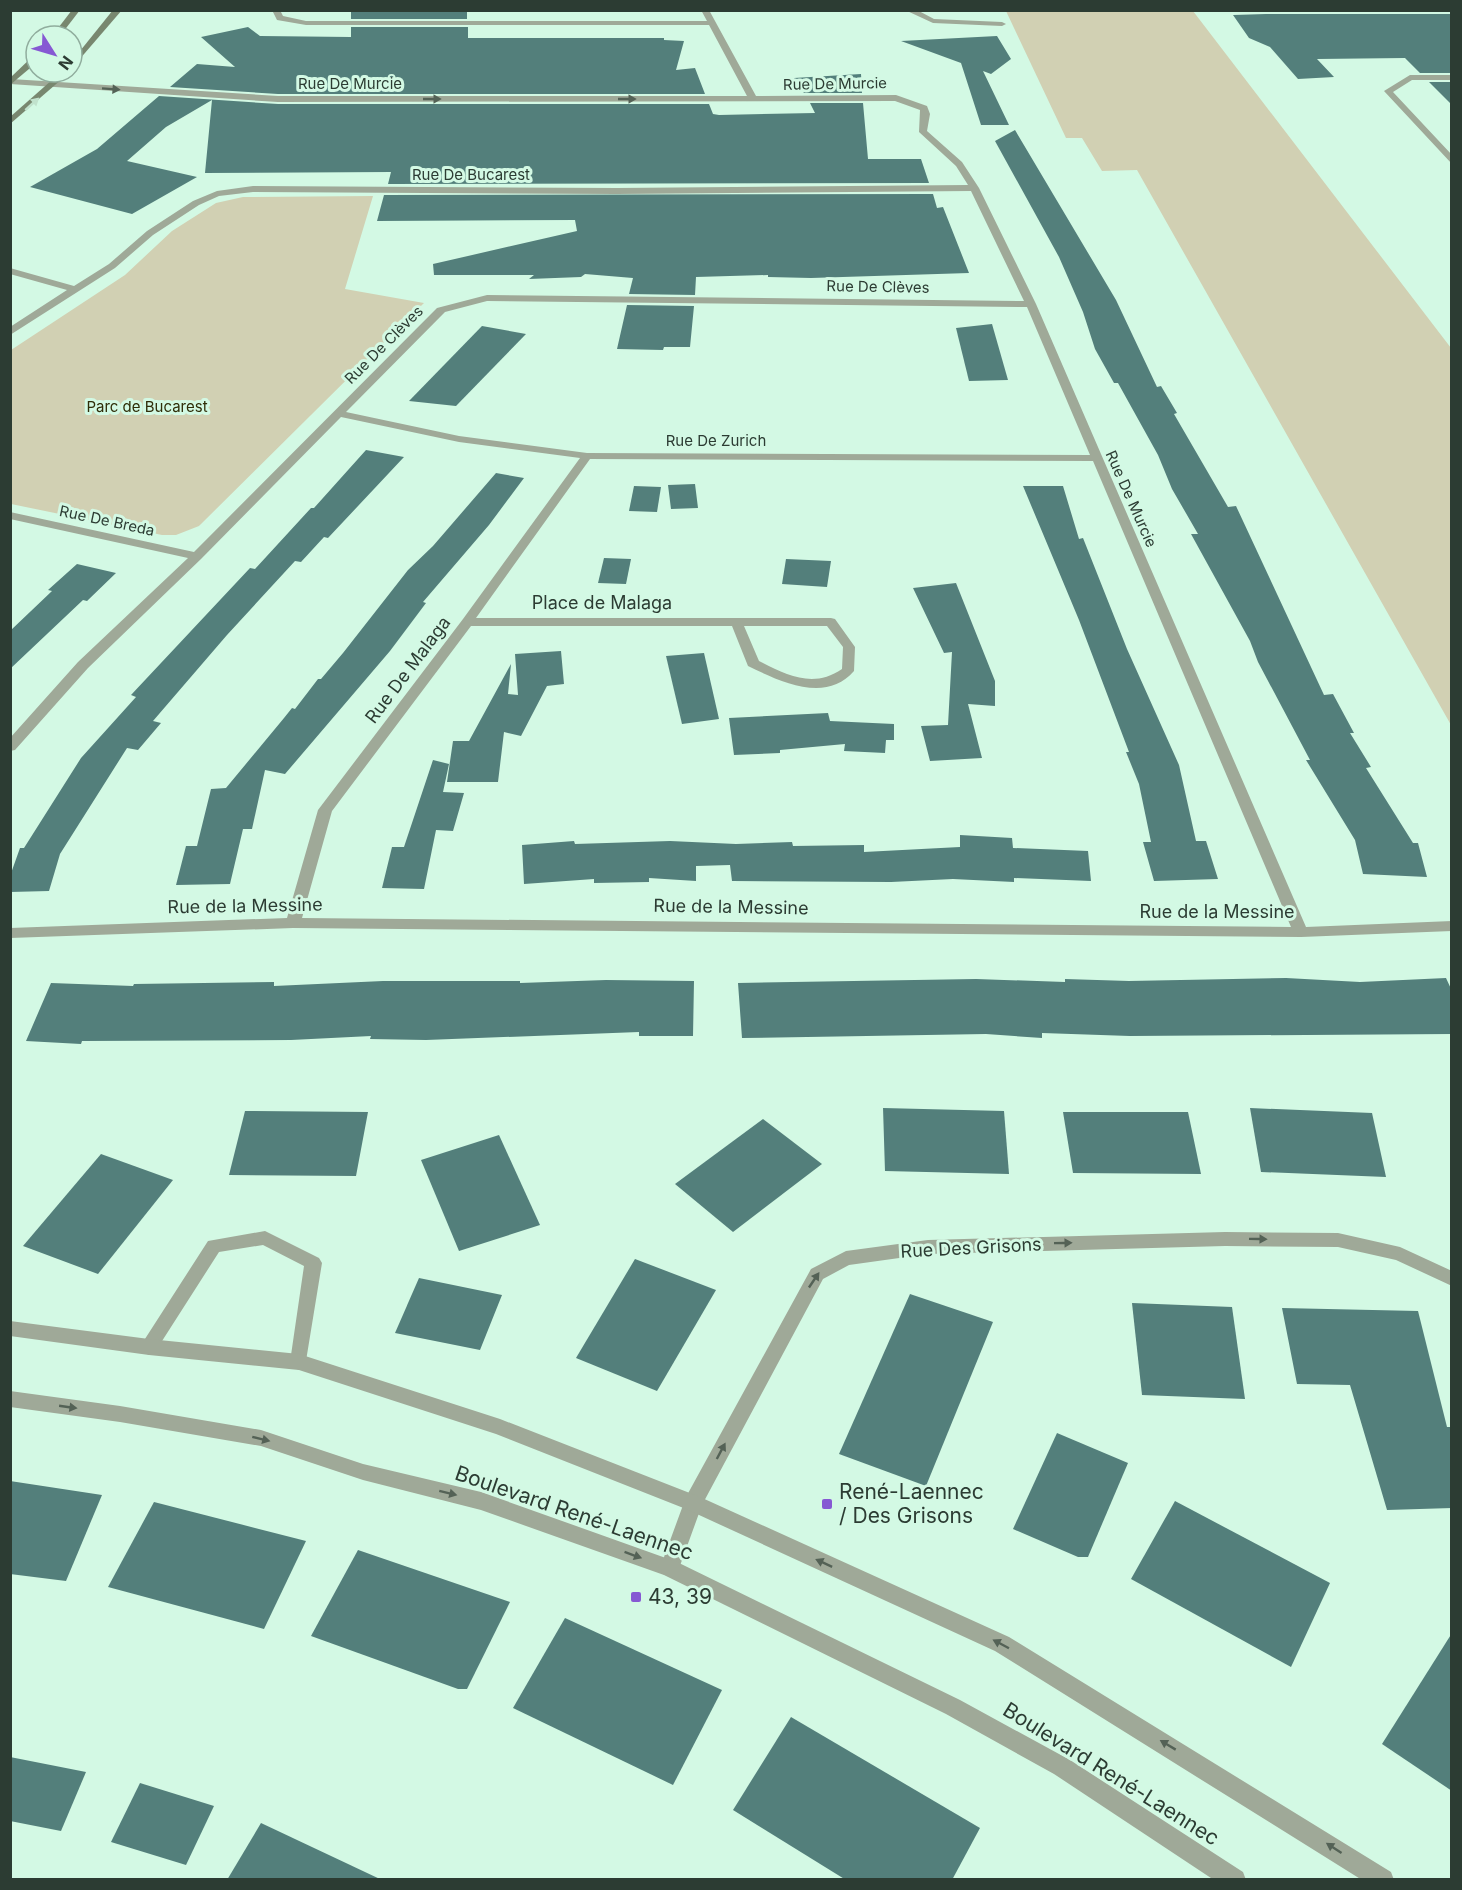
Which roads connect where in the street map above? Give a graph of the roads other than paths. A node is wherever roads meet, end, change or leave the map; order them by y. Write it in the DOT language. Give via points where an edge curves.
graph roads {
  1 [pos="76,10"];
  2 [pos="118,10"];
  3 [pos="276,10"];
  4 [pos="705,10"];
  5 [pos="909,10"];
  6 [pos="711,23"];
  7 [pos="66,24"];
  8 [pos="1002,24"];
  9 [pos="84,51"];
  10 [pos="24,70"];
  11 [pos="1452,77"];
  12 [pos="11,82"];
  13 [pos="53,85"];
  14 [pos="754,100"];
  15 [pos="10,122"];
  16 [pos="1452,161"];
  17 [pos="974,188"];
  18 [pos="10,271"];
  19 [pos="77,290"];
  20 [pos="1031,304"];
  21 [pos="10,333"];
  22 [pos="338,413"];
  23 [pos="587,456"];
  24 [pos="1097,458"];
  25 [pos="10,515"];
  26 [pos="196,556"];
  27 [pos="736,621"];
  28 [pos="467,622"];
  29 [pos="10,747"];
  30 [pos="293,923"];
  31 [pos="1452,926"];
  32 [pos="1302,932"];
  33 [pos="10,933"];
  34 [pos="1452,1279"];
  35 [pos="10,1328"];
  36 [pos="149,1347"];
  37 [pos="299,1362"];
  38 [pos="10,1399"];
  39 [pos="693,1503"];
  40 [pos="669,1568"];
  41 [pos="1235,1880"];
  42 [pos="1383,1880"];
  1 -- 7 [label="main road"];
  2 -- 9 [label="main road"];
  3 -- 6 [label="street" via="280,18 306,23"];
  4 -- 6 [label="street"];
  5 -- 8 [label="street" via="933,21"];
  6 -- 14 [label="street"];
  10 -- 12 [label="main road"];
  11 -- 16 [label="street" via="1410,78 1388,91"];
  12 -- 13 [label="street, Rue De Murcie"];
  13 -- 14 [label="street, Rue De Murcie, one-way" via="278,99"];
  15 -- 13 [label="main road, one-way"];
  14 -- 17 [label="street, Rue De Murcie" via="896,98 916,104 926,114 923,132 959,164"];
  17 -- 19 [label="street, Rue De Bucarest" via="253,189 196,202"];
  17 -- 20 [label="street, Rue De Murcie"];
  18 -- 19 [label="street"];
  19 -- 21 [label="street, Rue De Bucarest"];
  20 -- 22 [label="street, Rue De Clèves" via="487,298 441,310"];
  20 -- 24 [label="street, Rue De Murcie"];
  22 -- 23 [label="street, Rue De Zurich" via="459,439"];
  22 -- 26 [label="street, Rue De Clèves"];
  23 -- 24 [label="street, Rue De Zurich"];
  23 -- 28 [label="street, Rue De Malaga"];
  24 -- 32 [label="street, Rue De Murcie"];
  25 -- 26 [label="street, Rue De Breda"];
  26 -- 29 [label="street, Rue De Clèves" via="83,665"];
  27 -- 27 [label="street, Place de Malaga" via="831,622 849,647 848,671 835,682 794,684 753,663"];
  27 -- 28 [label="street, Place de Malaga"];
  28 -- 30 [label="street, Rue De Malaga" via="325,810"];
  30 -- 32 [label="street, Rue de la Messine"];
  30 -- 33 [label="street, Rue de la Messine"];
  31 -- 32 [label="street, Rue de la Messine"];
  39 -- 34 [label="street, Rue Des Grisons, one-way" via="817,1274 846,1258 928,1247 1338,1240 1401,1254"];
  35 -- 36 [label="street"];
  36 -- 37 [label="street"];
  36 -- 37 [label="street" via="214,1246 265,1238 313,1263"];
  37 -- 39 [label="street" via="500,1427"];
  38 -- 40 [label="street, Boulevard René-Laennec, one-way" via="261,1438 363,1472 481,1501"];
  39 -- 40 [label="street, Rue Des Grisons"];
  42 -- 39 [label="street, one-way" via="1002,1644"];
  40 -- 41 [label="street, Boulevard René-Laennec" via="953,1707 1032,1750"];
}
